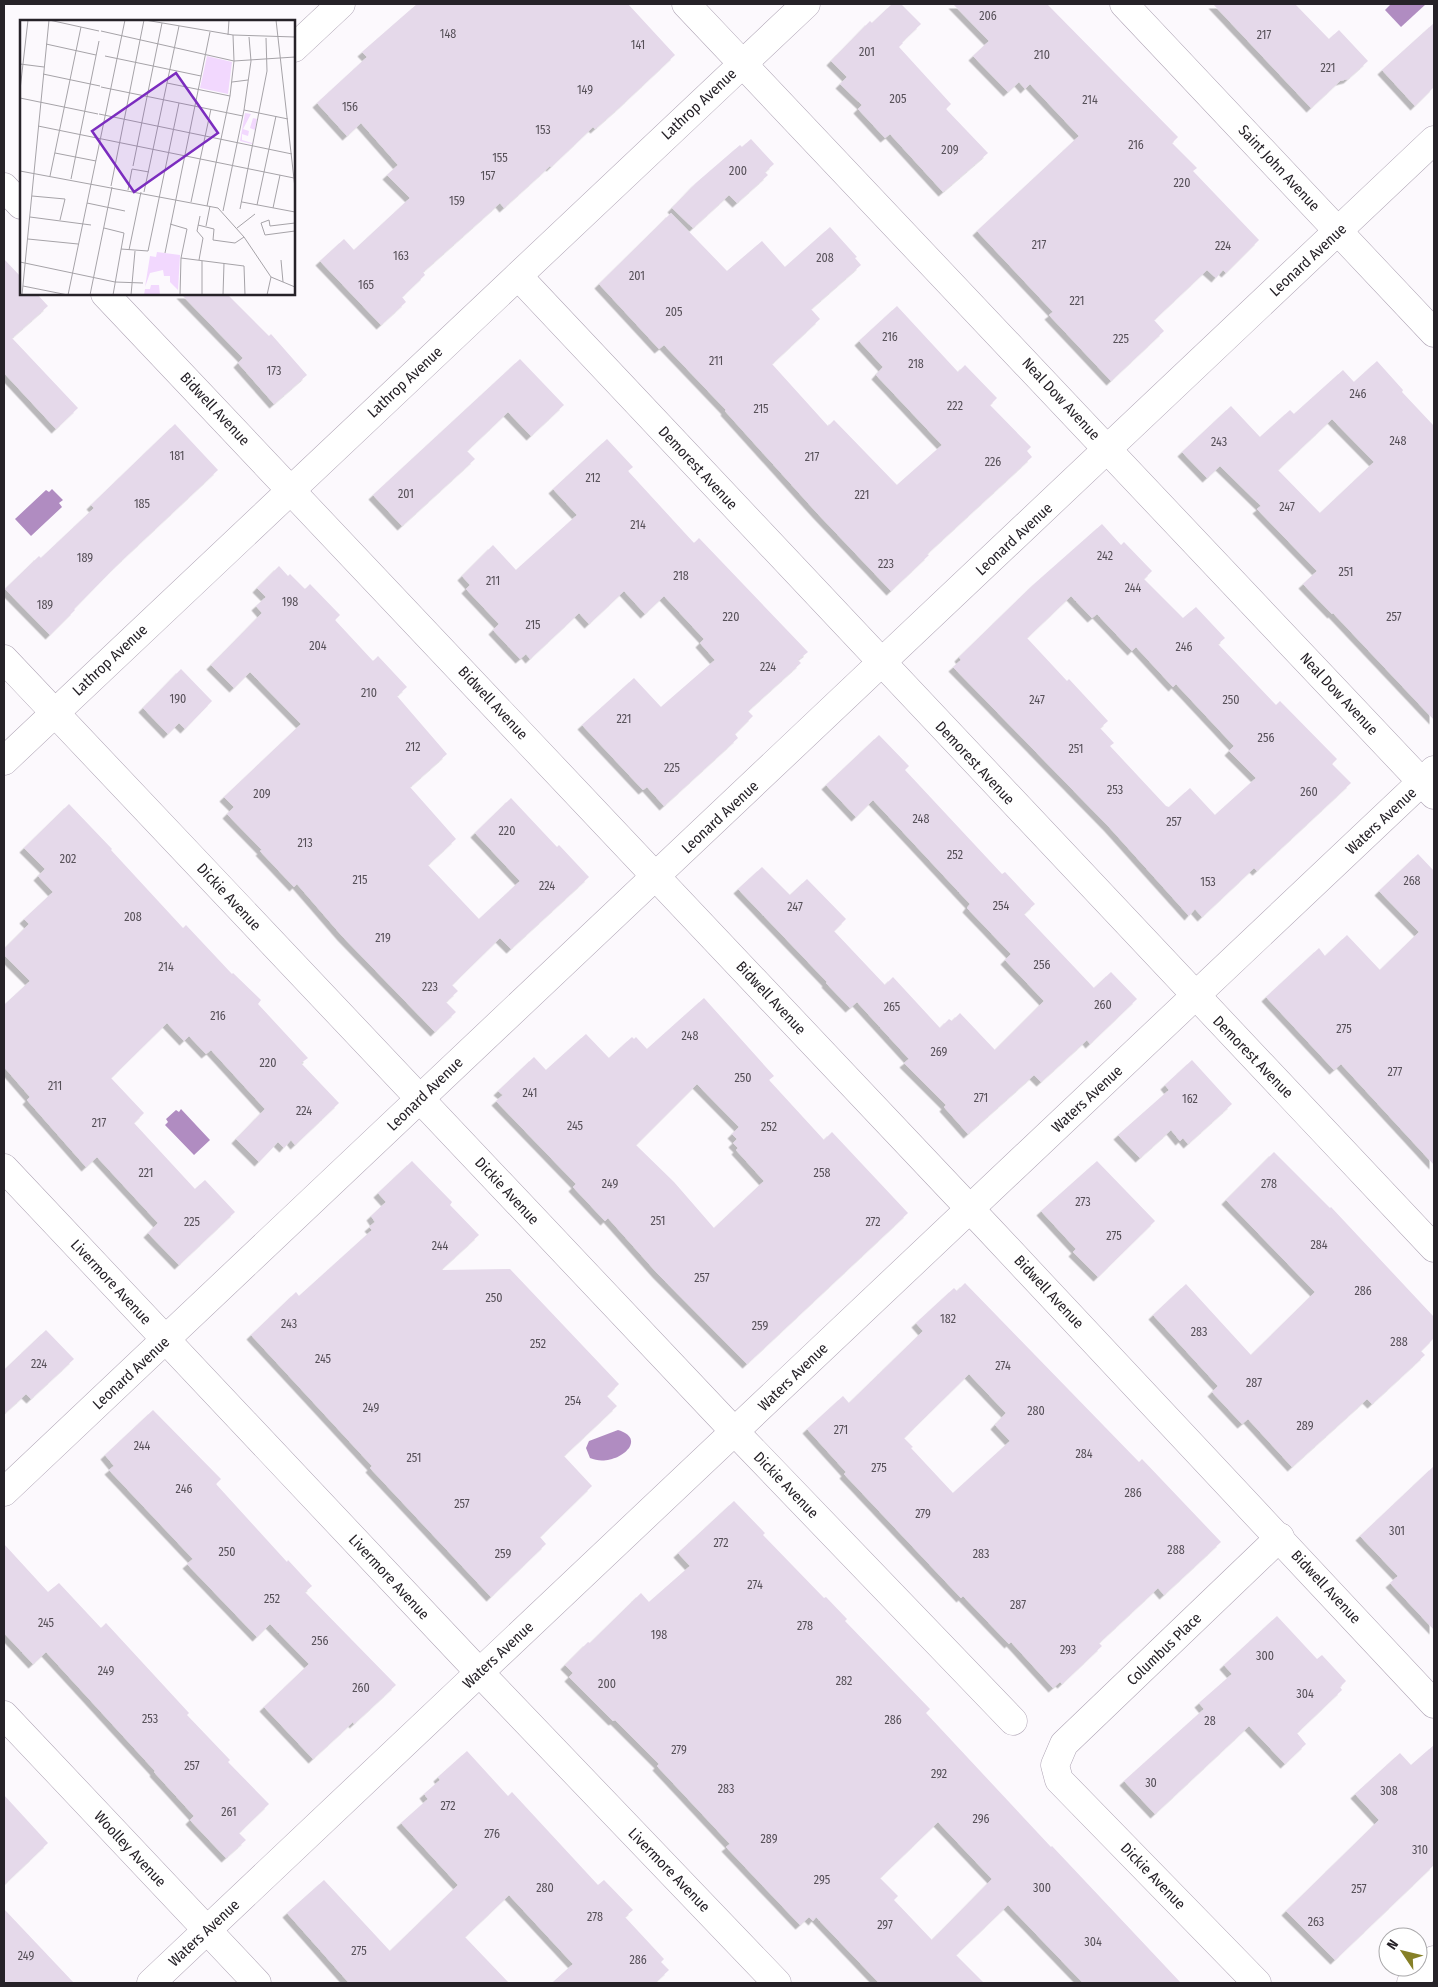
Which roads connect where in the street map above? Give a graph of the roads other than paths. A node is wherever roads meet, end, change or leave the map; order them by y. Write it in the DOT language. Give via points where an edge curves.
graph roads {
  1 [pos="341,4"];
  2 [pos="686,4"];
  3 [pos="806,4"];
  4 [pos="1124,4"];
  5 [pos="295,47"];
  6 [pos="743,63"];
  7 [pos="1434,140"];
  8 [pos="4,187"];
  9 [pos="20,204"];
  10 [pos="1338,231"];
  11 [pos="518,276"];
  12 [pos="106,295"];
  13 [pos="1434,332"];
  14 [pos="1108,449"];
  15 [pos="291,490"];
  16 [pos="4,659"];
  17 [pos="882,663"];
  18 [pos="55,713"];
  19 [pos="4,761"];
  20 [pos="1430,782"];
  21 [pos="656,876"];
  22 [pos="1195,996"];
  23 [pos="420,1099"];
  24 [pos="4,1168"];
  25 [pos="970,1209"];
  26 [pos="1434,1248"];
  27 [pos="166,1340"];
  28 [pos="736,1432"];
  29 [pos="4,1492"];
  30 [pos="1280,1537"];
  31 [pos="480,1673"];
  32 [pos="1434,1704"];
  33 [pos="4,1715"];
  34 [pos="1013,1721"];
  35 [pos="1055,1765"];
  36 [pos="207,1930"];
  37 [pos="1434,1960"];
  38 [pos="150,1983"];
  39 [pos="257,1983"];
  40 [pos="777,1983"];
  41 [pos="1257,1983"];
  42 [pos="1411,1983"];
  1 -- 5 [label="street"];
  2 -- 6 [label="street, Neal Dow Avenue"];
  3 -- 6 [label="street, Lathrop Avenue"];
  4 -- 10 [label="street, Saint John Avenue"];
  6 -- 11 [label="street, Lathrop Avenue"];
  6 -- 14 [label="street, Neal Dow Avenue"];
  7 -- 10 [label="street, Leonard Avenue"];
  8 -- 9 [label="street"];
  10 -- 13 [label="street, Saint John Avenue"];
  10 -- 14 [label="street, Leonard Avenue"];
  11 -- 15 [label="street, Lathrop Avenue"];
  11 -- 17 [label="street, Demorest Avenue"];
  12 -- 15 [label="street, Bidwell Avenue"];
  14 -- 17 [label="street, Leonard Avenue"];
  14 -- 20 [label="street, Neal Dow Avenue"];
  15 -- 18 [label="street, Lathrop Avenue"];
  15 -- 21 [label="street, Bidwell Avenue"];
  16 -- 18 [label="street, Dickie Avenue"];
  17 -- 21 [label="street, Leonard Avenue"];
  17 -- 22 [label="street, Demorest Avenue"];
  18 -- 19 [label="street, Lathrop Avenue"];
  18 -- 23 [label="street, Dickie Avenue"];
  20 -- 22 [label="street, Waters Avenue"];
  21 -- 23 [label="street, Leonard Avenue"];
  21 -- 25 [label="street, Bidwell Avenue"];
  22 -- 25 [label="street, Waters Avenue"];
  22 -- 26 [label="street, Demorest Avenue"];
  23 -- 27 [label="street, Leonard Avenue"];
  23 -- 28 [label="street, Dickie Avenue"];
  24 -- 27 [label="street, Livermore Avenue"];
  25 -- 28 [label="street, Waters Avenue"];
  25 -- 30 [label="street, Bidwell Avenue"];
  27 -- 29 [label="street, Leonard Avenue"];
  27 -- 31 [label="street, Livermore Avenue"];
  28 -- 31 [label="street, Waters Avenue"];
  28 -- 34 [label="street, Dickie Avenue"];
  30 -- 32 [label="street, Bidwell Avenue"];
  30 -- 35 [label="street, Columbus Place" via="1064,1744"];
  31 -- 36 [label="street, Waters Avenue"];
  31 -- 40 [label="street, Livermore Avenue"];
  33 -- 36 [label="street, Woolley Avenue"];
  35 -- 41 [label="street, Dickie Avenue" via="1059,1780"];
  36 -- 38 [label="street, Waters Avenue"];
  36 -- 39 [label="street, Woolley Avenue"];
  37 -- 42 [label="street"];
}
